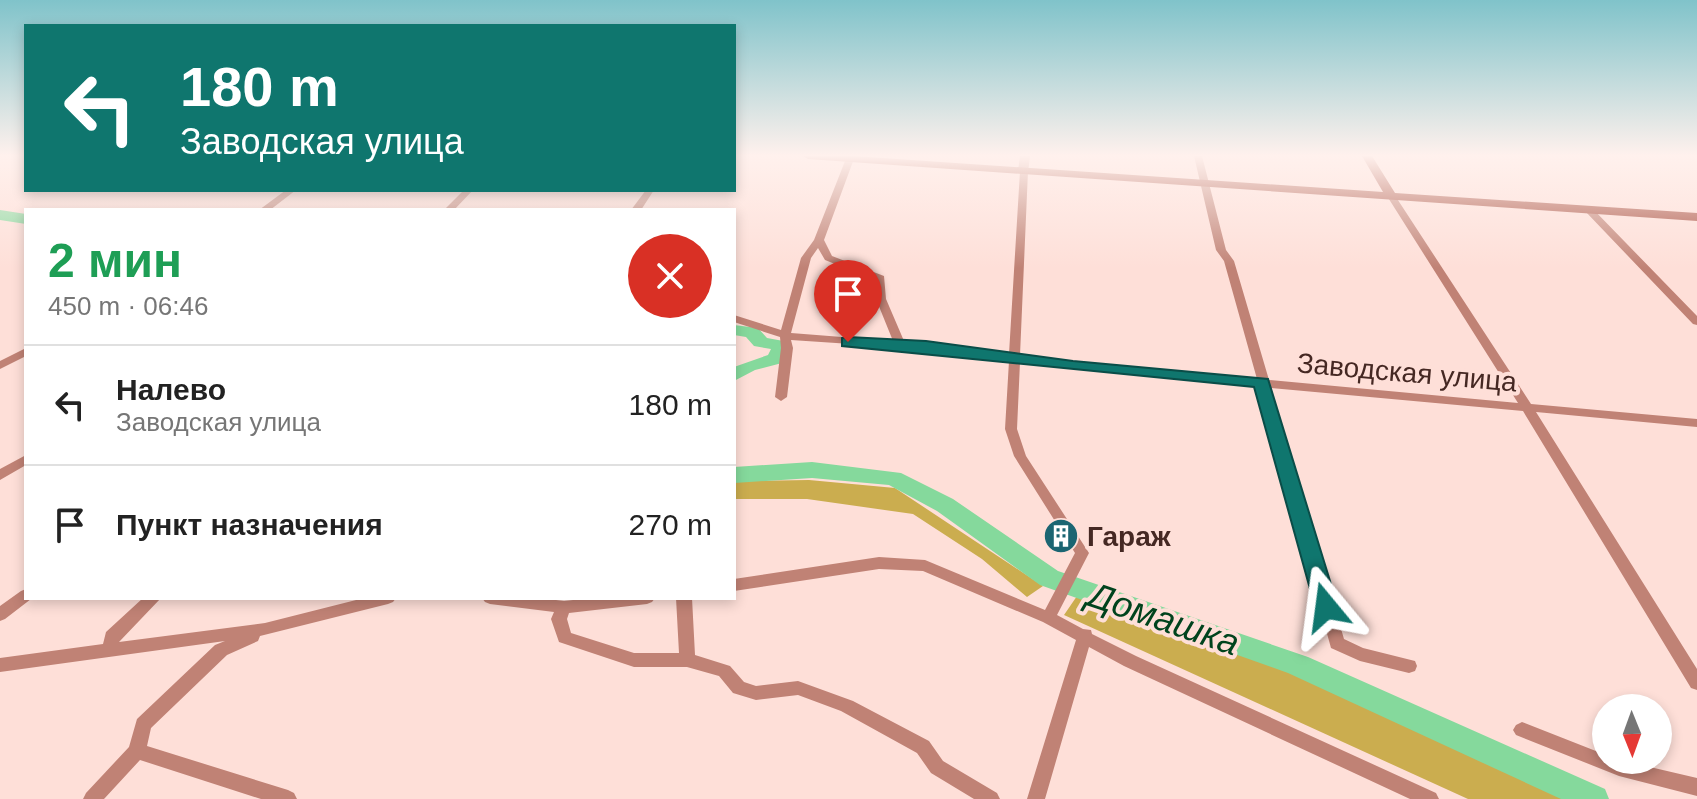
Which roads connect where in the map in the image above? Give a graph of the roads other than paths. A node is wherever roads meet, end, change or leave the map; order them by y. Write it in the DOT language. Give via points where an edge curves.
graph roads {
  1 [pos="287,193"];
  2 [pos="466,193"];
  3 [pos="836,193"];
  4 [pos="1023,193"];
  5 [pos="1208,193"];
  6 [pos="1349,193"];
  7 [pos="1389,193"];
  8 [pos="1391,196"];
  9 [pos="267,208"];
  10 [pos="451,208"];
  11 [pos="1588,209"];
  12 [pos="1697,217"];
  13 [pos="819,240"];
  14 [pos="736,319"];
  15 [pos="1697,322"];
  16 [pos="785,334"];
  17 [pos="900,345"];
  18 [pos="24,352"];
  19 [pos="1016,356"];
  20 [pos="0,366"];
  21 [pos="1261,382"];
  22 [pos="781,397"];
  23 [pos="1523,407"];
  24 [pos="1697,423"];
  25 [pos="24,460"];
  26 [pos="0,475"];
  27 [pos="736,585"];
  28 [pos="24,597"];
  29 [pos="151,600"];
  30 [pos="380,600"];
  31 [pos="506,600"];
  32 [pos="629,600"];
  33 [pos="684,600"];
  34 [pos="564,607"];
  35 [pos="0,615"];
  36 [pos="1048,618"];
  37 [pos="265,629"];
  38 [pos="1085,635"];
  39 [pos="110,651"];
  40 [pos="687,660"];
  41 [pos="0,665"];
  42 [pos="1409,666"];
  43 [pos="1697,683"];
  44 [pos="1522,730"];
  45 [pos="137,751"];
  46 [pos="1697,787"];
  47 [pos="92,799"];
  48 [pos="288,799"];
  49 [pos="991,799"];
  50 [pos="1036,799"];
  51 [pos="1430,799"];
  1 -- 9 [label="street"];
  2 -- 10 [label="street"];
  3 -- 13 [label="street"];
  4 -- 19 [label="street"];
  5 -- 21 [label="street"];
  6 -- 8 [label="main road"];
  7 -- 8 [label="main road"];
  8 -- 11 [label="main road"];
  8 -- 23 [label="street" via="1477,325"];
  11 -- 12 [label="main road"];
  11 -- 15 [label="street"];
  13 -- 16 [label="street" via="806,258"];
  13 -- 17 [label="street" via="828,258 880,278 881,299"];
  14 -- 16 [label="street, Заводская улица"];
  16 -- 17 [label="street, Заводская улица"];
  16 -- 22 [label="street"];
  17 -- 19 [label="street, Заводская улица"];
  18 -- 20 [label="street"];
  19 -- 21 [label="street, Заводская улица"];
  19 -- 36 [label="street" via="1011,429 1020,456 1082,553"];
  21 -- 23 [label="street, Заводская улица"];
  21 -- 42 [label="street" via="1337,643"];
  23 -- 24 [label="street, Заводская улица"];
  23 -- 43 [label="street"];
  25 -- 26 [label="street"];
  27 -- 36 [label="street" via="879,563 925,566"];
  28 -- 35 [label="street"];
  29 -- 39 [label="street" via="112,637"];
  30 -- 37 [label="street"];
  31 -- 34 [label="street"];
  32 -- 34 [label="street"];
  33 -- 40 [label="street"];
  34 -- 40 [label="street" via="559,619 565,637 634,660"];
  36 -- 38 [label="street"];
  37 -- 39 [label="street"];
  37 -- 45 [label="street" via="221,650 143,724"];
  38 -- 50 [label="street"];
  38 -- 51 [label="street" via="1130,661"];
  39 -- 41 [label="street"];
  40 -- 49 [label="street" via="724,671 739,688 756,693 798,688 847,706 923,747 937,767"];
  44 -- 46 [label="street" via="1619,768"];
  45 -- 47 [label="street"];
  45 -- 48 [label="street"];
}
